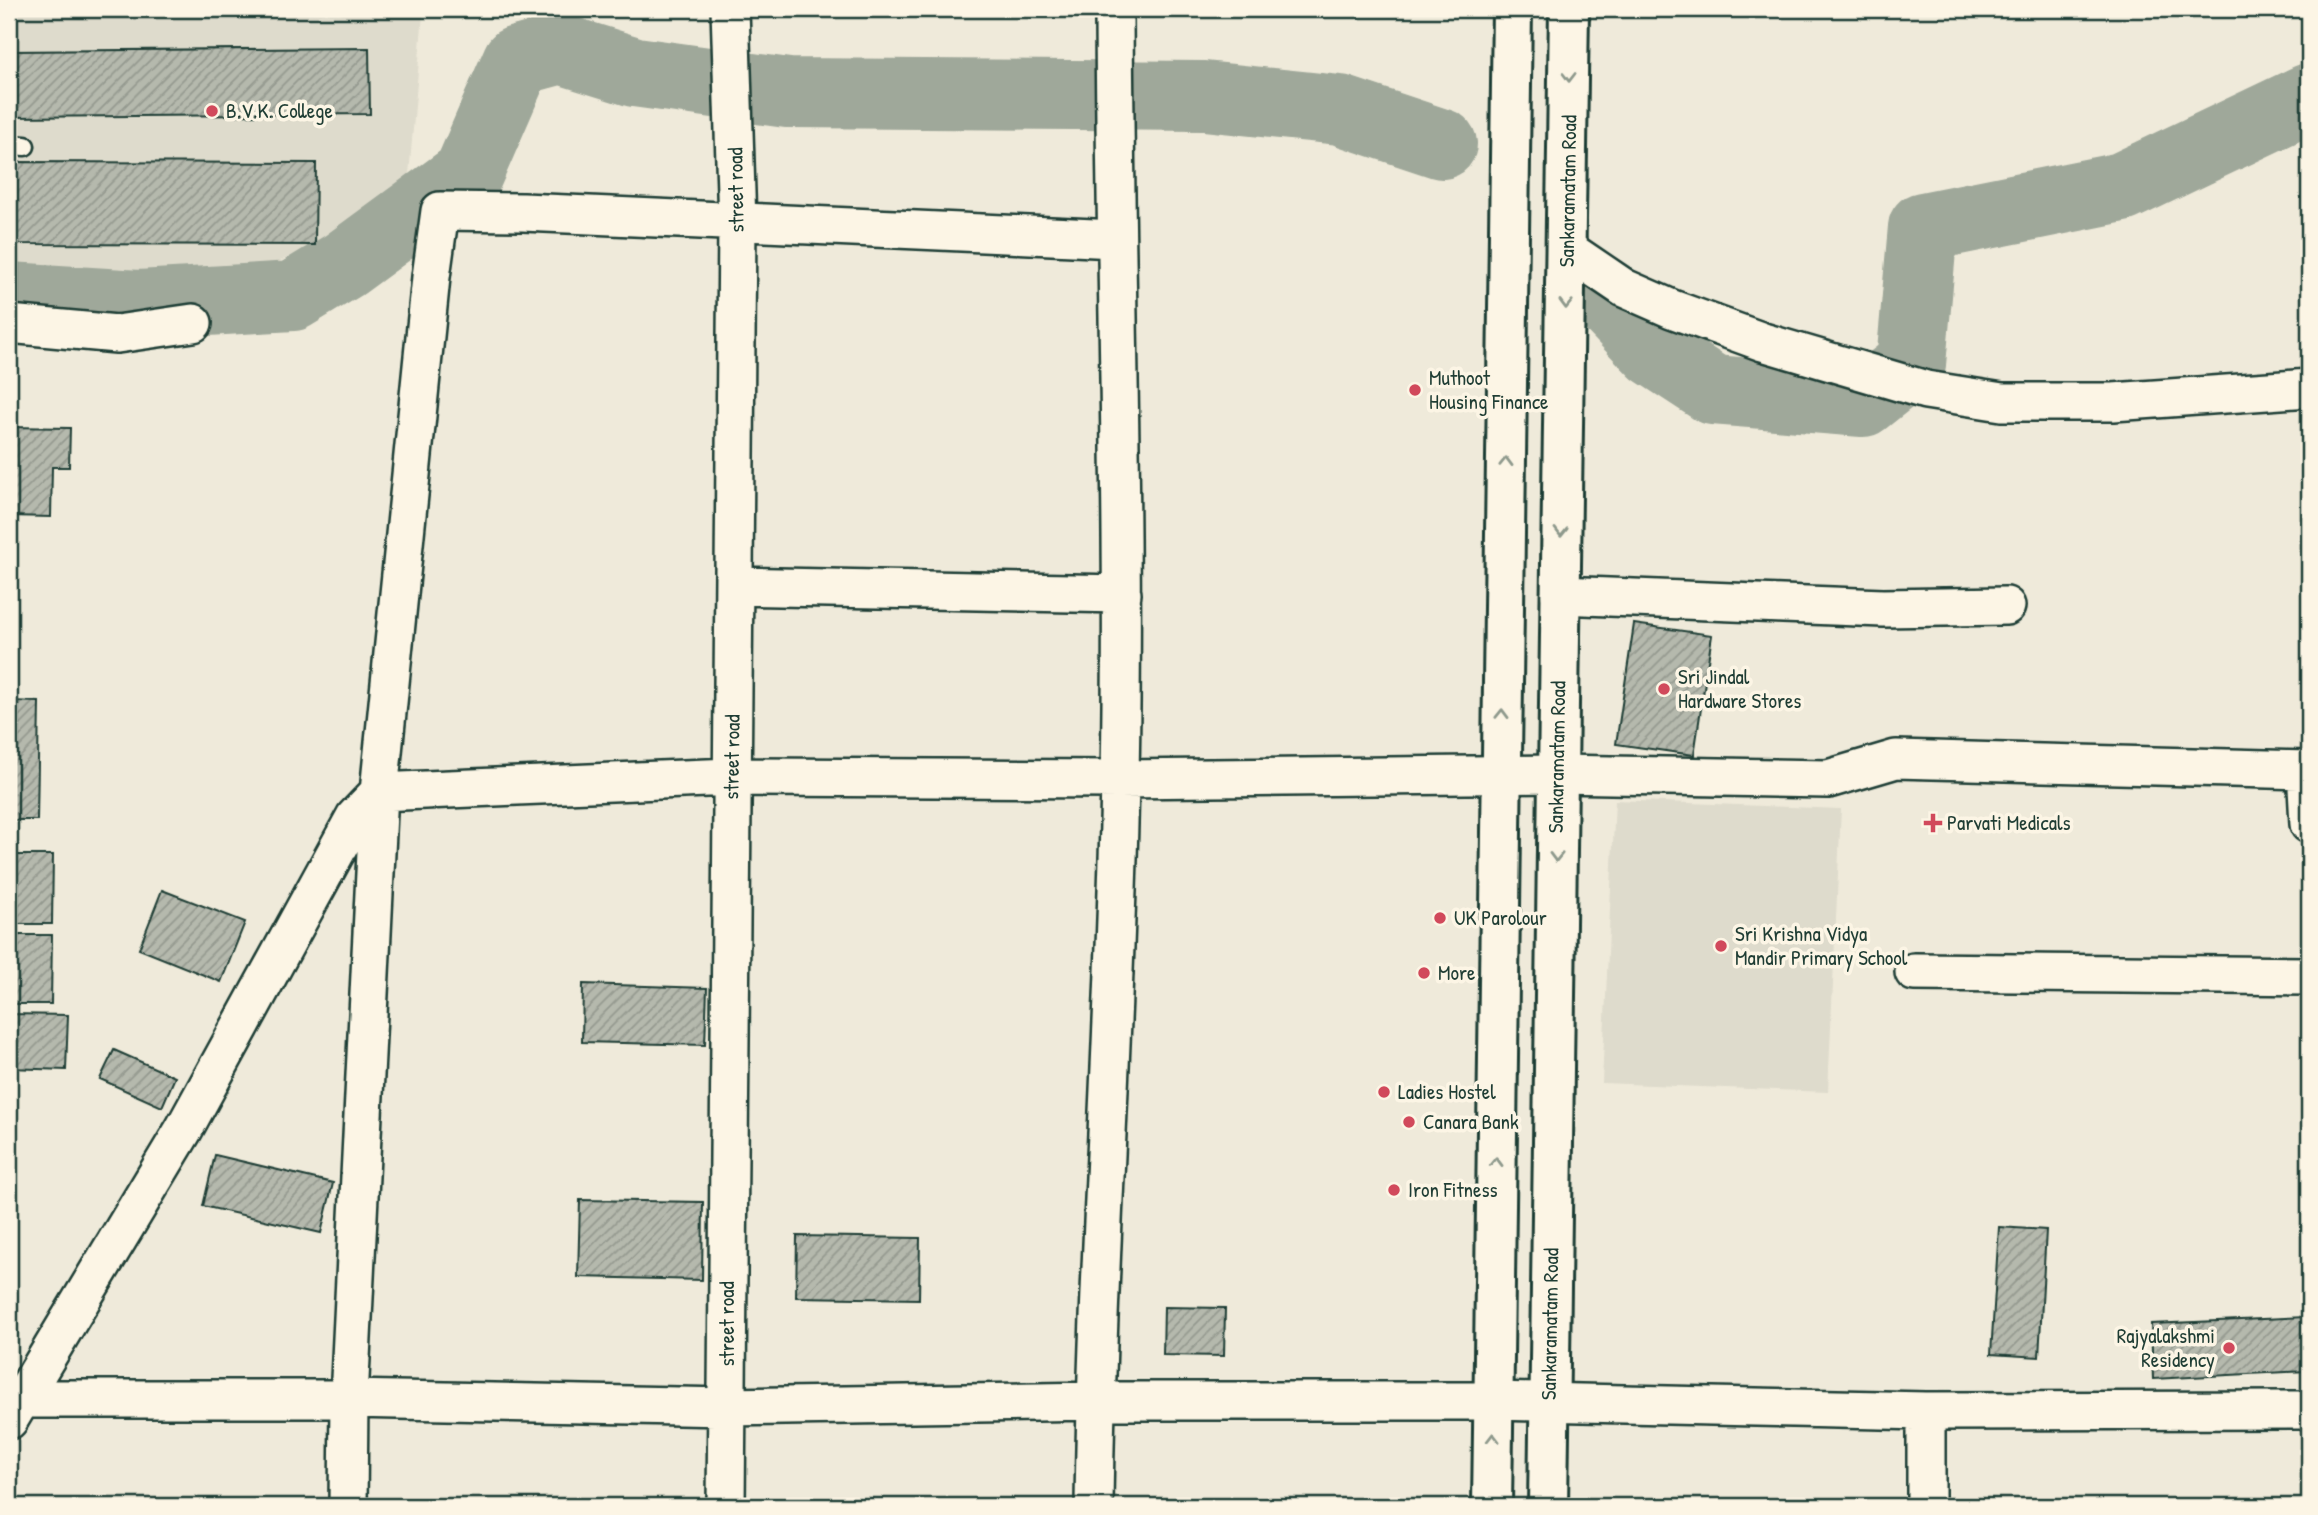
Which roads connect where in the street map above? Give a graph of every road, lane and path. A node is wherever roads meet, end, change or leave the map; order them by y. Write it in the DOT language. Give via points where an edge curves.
graph roads {
  1 [pos="730,9"];
  2 [pos="1114,9"];
  3 [pos="1512,9"];
  4 [pos="1569,9"];
  5 [pos="737,223"];
  6 [pos="1116,239"];
  7 [pos="1568,250"];
  8 [pos="193,323"];
  9 [pos="9,324"];
  10 [pos="2309,388"];
  11 [pos="734,586"];
  12 [pos="1122,594"];
  13 [pos="1560,595"];
  14 [pos="2006,606"];
  15 [pos="2308,770"];
  16 [pos="1557,774"];
  17 [pos="1502,775"];
  18 [pos="731,777"];
  19 [pos="1120,779"];
  20 [pos="379,792"];
  21 [pos="2309,824"];
  22 [pos="1914,972"];
  23 [pos="2309,976"];
  24 [pos="349,1399"];
  25 [pos="1095,1401"];
  26 [pos="1493,1401"];
  27 [pos="1549,1402"];
  28 [pos="727,1407"];
  29 [pos="15,1409"];
  30 [pos="2309,1410"];
  31 [pos="1926,1411"];
  32 [pos="348,1506"];
  33 [pos="726,1506"];
  34 [pos="1094,1506"];
  35 [pos="1492,1506"];
  36 [pos="1548,1506"];
  37 [pos="1926,1506"];
  1 -- 5 [label="street, street road"];
  2 -- 6 [label="street"];
  17 -- 3 [label="main road, one-way"];
  4 -- 7 [label="main road, Sankaramatam Road, one-way"];
  5 -- 6 [label="street"];
  5 -- 11 [label="street, street road"];
  5 -- 20 [label="street" via="440,211"];
  6 -- 12 [label="street"];
  7 -- 10 [label="street" via="1624,288 1672,309 1763,342 1926,390 2002,402 2113,402"];
  7 -- 13 [label="main road, Sankaramatam Road, one-way"];
  8 -- 9 [label="street" via="117,334"];
  11 -- 12 [label="street"];
  11 -- 18 [label="street, street road"];
  12 -- 19 [label="street"];
  13 -- 14 [label="street" via="1883,608"];
  13 -- 16 [label="main road, Sankaramatam Road"];
  15 -- 16 [label="street" via="1896,759 1828,779"];
  15 -- 21 [label="street"];
  16 -- 17 [label="street"];
  16 -- 27 [label="main road, Sankaramatam Road, one-way"];
  17 -- 19 [label="street"];
  26 -- 17 [label="main road, one-way"];
  18 -- 19 [label="street"];
  18 -- 20 [label="street"];
  18 -- 28 [label="street, street road"];
  19 -- 25 [label="street"];
  20 -- 24 [label="street"];
  20 -- 29 [label="street" via="355,817 184,1129"];
  22 -- 23 [label="street"];
  24 -- 28 [label="street"];
  24 -- 29 [label="street"];
  24 -- 32 [label="street"];
  25 -- 26 [label="street"];
  25 -- 28 [label="street"];
  25 -- 34 [label="street"];
  26 -- 27 [label="street"];
  35 -- 26 [label="main road, one-way"];
  27 -- 31 [label="street"];
  27 -- 36 [label="main road, Sankaramatam Road"];
  28 -- 33 [label="street, street road"];
  30 -- 31 [label="street"];
  31 -- 37 [label="street"];
}
